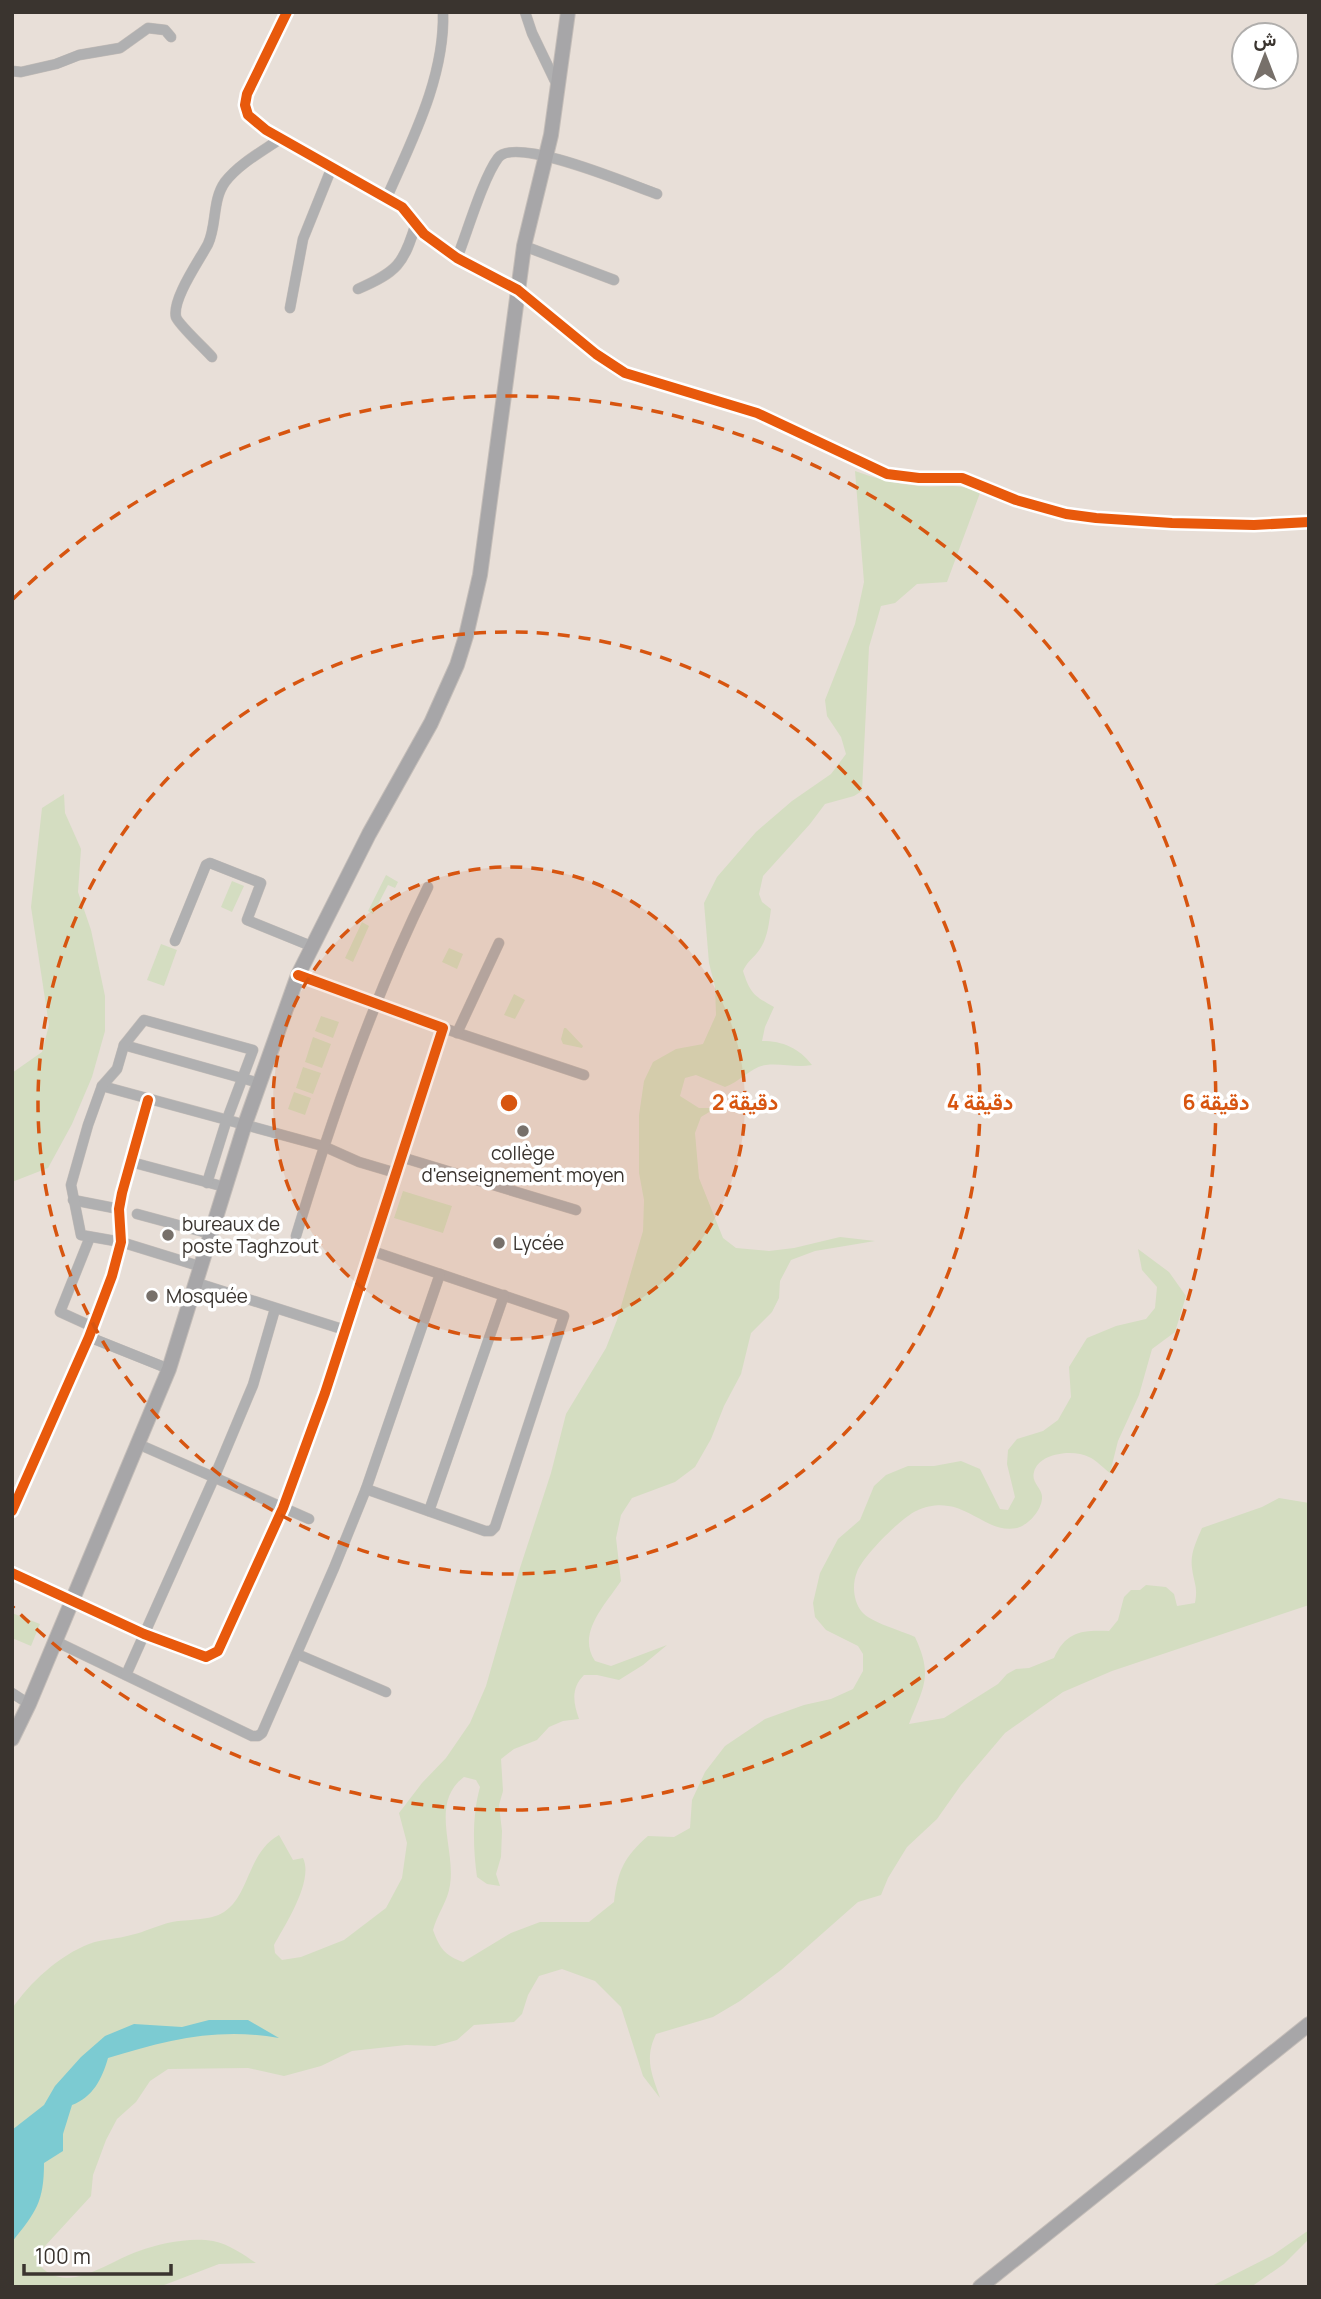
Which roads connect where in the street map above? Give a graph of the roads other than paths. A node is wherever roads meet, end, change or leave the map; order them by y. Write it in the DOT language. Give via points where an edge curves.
graph roads {
  1 [pos="287,12"];
  2 [pos="443,12"];
  3 [pos="525,12"];
  4 [pos="568,12"];
  5 [pos="172,37"];
  6 [pos="12,71"];
  7 [pos="557,85"];
  8 [pos="280,139"];
  9 [pos="547,155"];
  10 [pos="332,167"];
  11 [pos="657,194"];
  12 [pos="387,197"];
  13 [pos="416,223"];
  14 [pos="524,246"];
  15 [pos="457,258"];
  16 [pos="614,280"];
  17 [pos="358,289"];
  18 [pos="518,290"];
  19 [pos="290,308"];
  20 [pos="212,357"];
  21 [pos="1309,522"];
  22 [pos="428,887"];
  23 [pos="175,941"];
  24 [pos="499,943"];
  25 [pos="311,946"];
  26 [pos="298,975"];
  27 [pos="376,1003"];
  28 [pos="443,1028"];
  29 [pos="457,1033"];
  30 [pos="124,1045"];
  31 [pos="584,1075"];
  32 [pos="242,1078"];
  33 [pos="259,1083"];
  34 [pos="102,1086"];
  35 [pos="148,1100"];
  36 [pos="226,1122"];
  37 [pos="244,1127"];
  38 [pos="323,1146"];
  39 [pos="401,1157"];
  40 [pos="131,1162"];
  41 [pos="396,1173"];
  42 [pos="207,1182"];
  43 [pos="225,1187"];
  44 [pos="74,1200"];
  45 [pos="119,1209"];
  46 [pos="576,1210"];
  47 [pos="137,1214"];
  48 [pos="211,1234"];
  49 [pos="296,1236"];
  50 [pos="90,1237"];
  51 [pos="121,1242"];
  52 [pos="372,1251"];
  53 [pos="202,1266"];
  54 [pos="440,1274"];
  55 [pos="197,1283"];
  56 [pos="504,1296"];
  57 [pos="275,1309"];
  58 [pos="93,1326"];
  59 [pos="345,1330"];
  60 [pos="89,1337"];
  61 [pos="169,1369"];
  62 [pos="138,1444"];
  63 [pos="214,1478"];
  64 [pos="366,1489"];
  65 [pos="283,1508"];
  66 [pos="12,1511"];
  67 [pos="429,1511"];
  68 [pos="309,1519"];
  69 [pos="12,1573"];
  70 [pos="73,1601"];
  71 [pos="144,1634"];
  72 [pos="55,1641"];
  73 [pos="297,1654"];
  74 [pos="126,1675"];
  75 [pos="386,1692"];
  76 [pos="12,1693"];
  77 [pos="29,1704"];
  78 [pos="12,1738"];
  79 [pos="1309,2024"];
  80 [pos="980,2287"];
  1 -- 8 [label="street" via="245,105 248,116"];
  2 -- 12 [label="street" via="436,67 422,117"];
  3 -- 7 [label="street"];
  4 -- 7 [label="main road"];
  5 -- 6 [label="street" via="165,30 148,28 120,48"];
  7 -- 9 [label="main road"];
  8 -- 10 [label="street"];
  8 -- 20 [label="street" via="223,184 210,240 181,293 176,316 179,324"];
  9 -- 11 [label="street"];
  9 -- 14 [label="main road"];
  9 -- 15 [label="street" via="513,150 498,158"];
  10 -- 12 [label="street"];
  10 -- 19 [label="street" via="303,239"];
  12 -- 13 [label="street"];
  13 -- 15 [label="street"];
  13 -- 17 [label="street" via="407,254 395,268"];
  14 -- 16 [label="street"];
  14 -- 18 [label="main road"];
  15 -- 18 [label="street"];
  18 -- 21 [label="street" via="625,373 757,413 887,474 962,478 1038,507 1096,518 1254,525"];
  18 -- 25 [label="main road" via="480,575 460,655 431,723"];
  22 -- 27 [label="street"];
  23 -- 25 [label="street" via="210,863 261,883 247,920"];
  24 -- 29 [label="street"];
  25 -- 26 [label="main road"];
  26 -- 27 [label="street"];
  26 -- 33 [label="main road"];
  27 -- 28 [label="street"];
  27 -- 38 [label="street"];
  28 -- 29 [label="street"];
  28 -- 39 [label="street"];
  29 -- 31 [label="street"];
  30 -- 32 [label="street"];
  30 -- 32 [label="street" via="144,1020 253,1050"];
  30 -- 34 [label="street" via="117,1069"];
  32 -- 33 [label="street"];
  32 -- 36 [label="street"];
  33 -- 37 [label="main road"];
  34 -- 35 [label="street"];
  34 -- 44 [label="street" via="71,1185"];
  35 -- 36 [label="street"];
  35 -- 40 [label="street"];
  36 -- 37 [label="street"];
  36 -- 42 [label="street"];
  37 -- 38 [label="street"];
  37 -- 43 [label="main road"];
  38 -- 41 [label="street"];
  38 -- 49 [label="street"];
  39 -- 41 [label="street"];
  39 -- 46 [label="street"];
  40 -- 42 [label="street"];
  40 -- 45 [label="street"];
  41 -- 52 [label="street"];
  42 -- 43 [label="street"];
  43 -- 48 [label="main road"];
  44 -- 45 [label="street"];
  44 -- 50 [label="street" via="81,1235"];
  45 -- 51 [label="street"];
  47 -- 48 [label="street"];
  48 -- 53 [label="main road"];
  50 -- 51 [label="street"];
  50 -- 58 [label="street" via="60,1312"];
  51 -- 53 [label="street"];
  51 -- 58 [label="street"];
  52 -- 54 [label="street"];
  52 -- 59 [label="street"];
  53 -- 55 [label="main road"];
  54 -- 56 [label="street"];
  54 -- 64 [label="street"];
  55 -- 57 [label="street"];
  55 -- 61 [label="main road"];
  56 -- 67 [label="street"];
  56 -- 67 [label="street" via="564,1315 495,1527 485,1531"];
  57 -- 59 [label="street"];
  57 -- 63 [label="street" via="253,1385"];
  58 -- 60 [label="street"];
  59 -- 65 [label="street"];
  60 -- 61 [label="street"];
  60 -- 66 [label="street"];
  61 -- 62 [label="main road"];
  62 -- 63 [label="street"];
  62 -- 70 [label="main road"];
  63 -- 65 [label="street"];
  63 -- 71 [label="street"];
  64 -- 67 [label="street"];
  64 -- 73 [label="street"];
  65 -- 68 [label="street"];
  65 -- 71 [label="street" via="218,1651 206,1657"];
  69 -- 70 [label="street"];
  70 -- 71 [label="street"];
  70 -- 72 [label="main road"];
  71 -- 74 [label="street"];
  72 -- 74 [label="street"];
  72 -- 77 [label="main road"];
  73 -- 74 [label="street" via="258,1737"];
  73 -- 75 [label="street"];
  76 -- 77 [label="street"];
  77 -- 78 [label="main road"];
  79 -- 80 [label="main road"];
}
